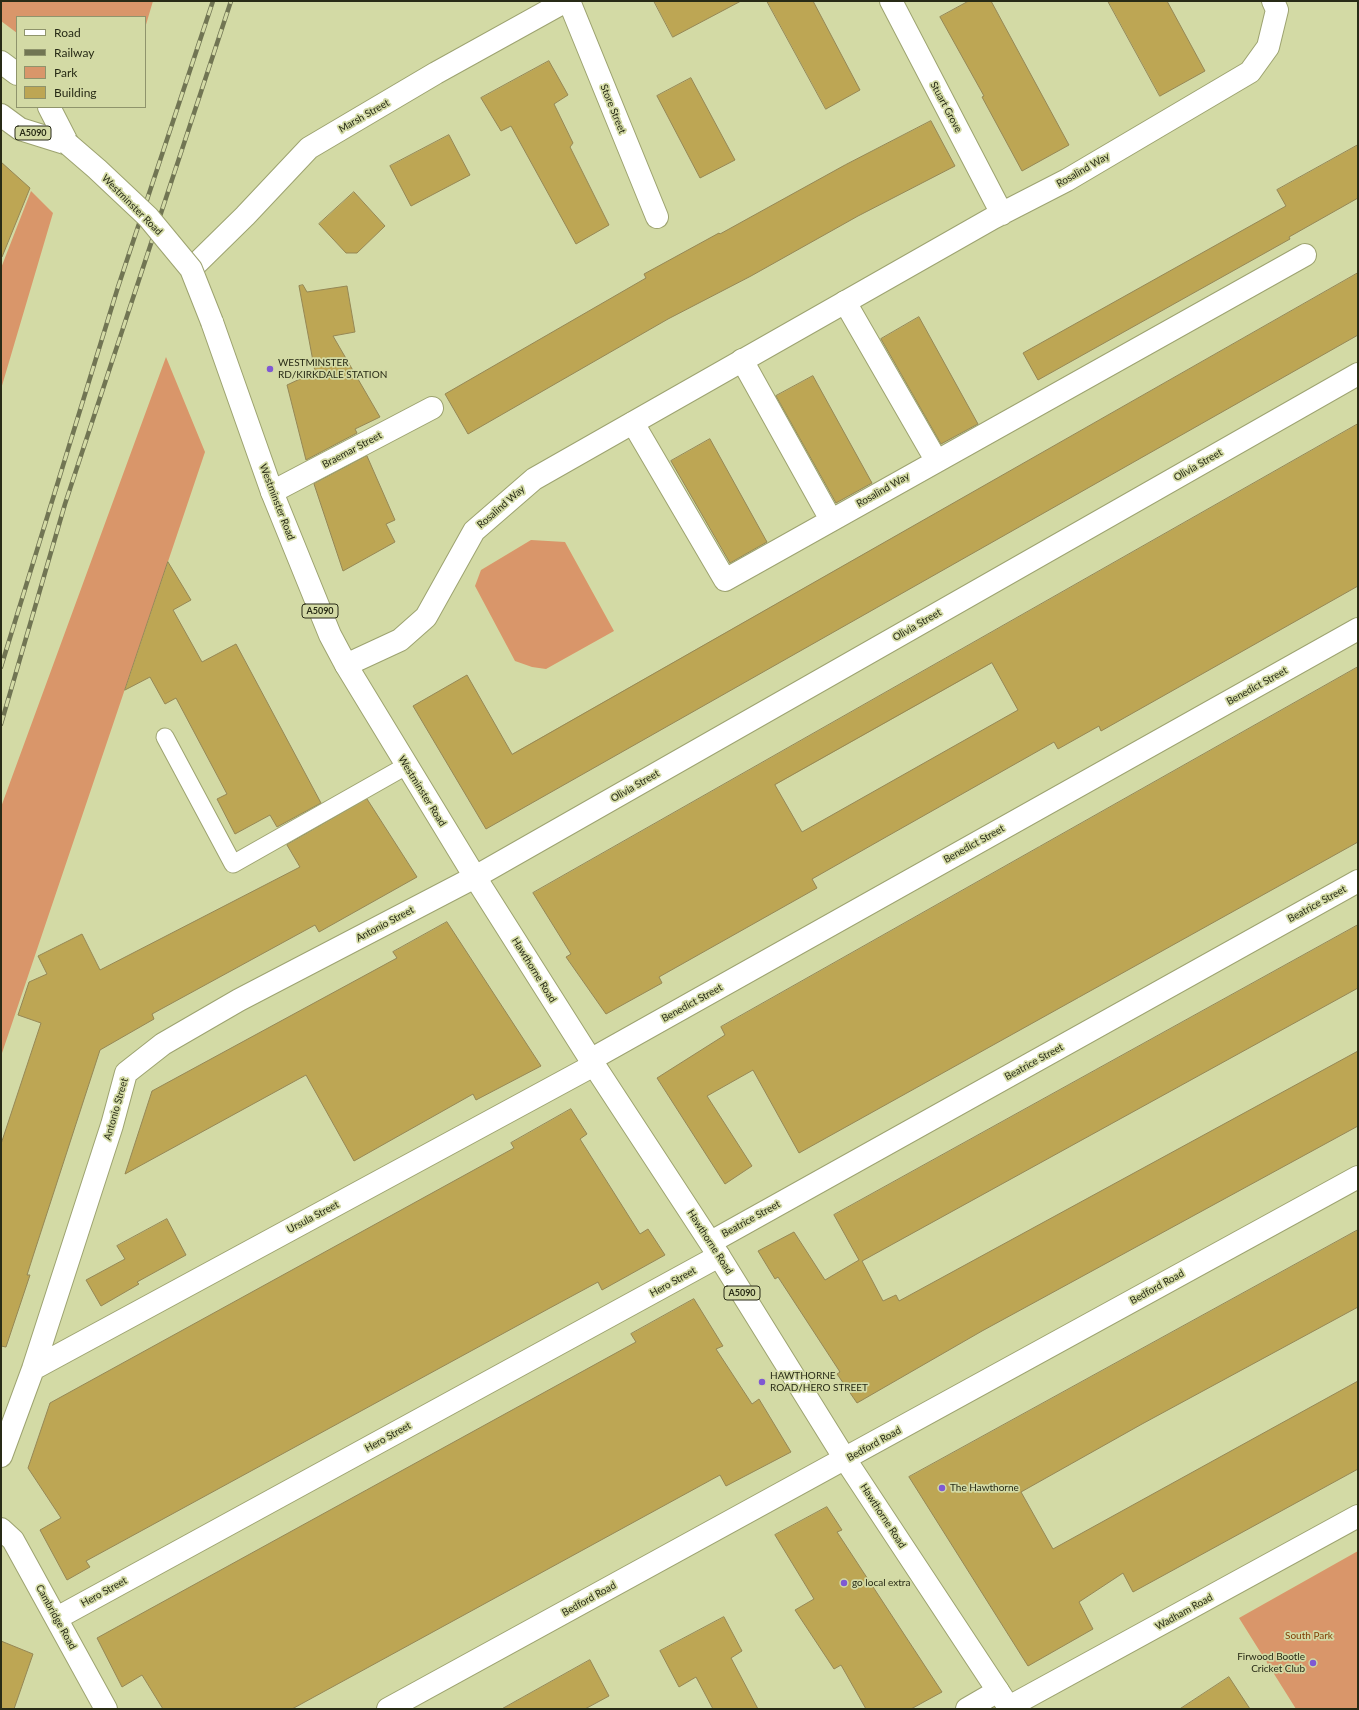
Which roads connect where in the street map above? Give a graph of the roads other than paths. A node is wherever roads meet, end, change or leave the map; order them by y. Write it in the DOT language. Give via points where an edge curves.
graph roads {
  1 [pos="567,1"];
  2 [pos="891,1"];
  3 [pos="1273,1"];
  4 [pos="1,62"];
  5 [pos="16,73"];
  6 [pos="50,108"];
  7 [pos="1,115"];
  8 [pos="11,129"];
  9 [pos="68,144"];
  10 [pos="1002,214"];
  11 [pos="657,217"];
  12 [pos="1305,255"];
  13 [pos="191,269"];
  14 [pos="845,302"];
  15 [pos="742,360"];
  16 [pos="1358,374"];
  17 [pos="432,408"];
  18 [pos="632,423"];
  19 [pos="936,460"];
  20 [pos="272,492"];
  21 [pos="831,520"];
  22 [pos="1358,629"];
  23 [pos="346,665"];
  24 [pos="165,737"];
  25 [pos="406,766"];
  26 [pos="475,877"];
  27 [pos="1358,881"];
  28 [pos="592,1062"];
  29 [pos="1358,1177"];
  30 [pos="715,1249"];
  31 [pos="33,1369"];
  32 [pos="1,1456"];
  33 [pos="845,1459"];
  34 [pos="1358,1516"];
  35 [pos="1,1529"];
  36 [pos="57,1618"];
  37 [pos="1006,1702"];
  38 [pos="106,1709"];
  39 [pos="388,1709"];
  40 [pos="966,1709"];
  1 -- 11 [label="street, Store Street"];
  1 -- 13 [label="street, Marsh Street" via="309,148"];
  2 -- 10 [label="street, Stuart Grove"];
  3 -- 10 [label="street, Rosalind Way" via="1277,10 1268,47 1250,72 1067,180"];
  4 -- 5 [label="street"];
  6 -- 9 [label="street, Westminster Road / A5090"];
  7 -- 8 [label="street, Westminster Road / A5090"];
  8 -- 9 [label="street, Westminster Road / A5090"];
  9 -- 13 [label="street, Westminster Road, bridge" via="148,217"];
  10 -- 14 [label="street, Rosalind Way"];
  12 -- 19 [label="street, Rosalind Way"];
  13 -- 20 [label="street, Westminster Road / A5090, bridge"];
  14 -- 15 [label="street, Rosalind Way"];
  14 -- 19 [label="street"];
  15 -- 18 [label="street, Rosalind Way"];
  15 -- 21 [label="street"];
  16 -- 26 [label="street, Olivia Street"];
  17 -- 20 [label="street, Braemar Street"];
  18 -- 21 [label="street, Rosalind Way" via="725,580"];
  18 -- 23 [label="street, Rosalind Way" via="534,479 474,531 426,617 400,640"];
  19 -- 21 [label="street, Rosalind Way"];
  20 -- 23 [label="street, Westminster Road / A5090" via="330,635"];
  22 -- 28 [label="street, Benedict Street"];
  23 -- 25 [label="street, Westminster Road / A5090"];
  24 -- 25 [label="lane" via="233,864"];
  25 -- 26 [label="street, Westminster Road / A5090"];
  26 -- 28 [label="street, Hawthorne Road / A5090"];
  26 -- 31 [label="street, Antonio Street" via="239,1000 163,1044 126,1073 112,1125"];
  27 -- 30 [label="street, Beatrice Street"];
  28 -- 30 [label="street, Hawthorne Road / A5090"];
  28 -- 31 [label="street, Ursula Street"];
  29 -- 33 [label="street, Bedford Road"];
  30 -- 33 [label="street, Hawthorne Road / A5090"];
  30 -- 36 [label="street, Hero Street"];
  31 -- 32 [label="street, Antonio Street"];
  33 -- 37 [label="street, Hawthorne Road / A5090"];
  33 -- 39 [label="street, Bedford Road"];
  34 -- 37 [label="street, Wadham Road"];
  35 -- 36 [label="street, Cambridge Road" via="13,1540"];
  36 -- 38 [label="street, Cambridge Road"];
  37 -- 40 [label="street, Wadham Road"];
}
